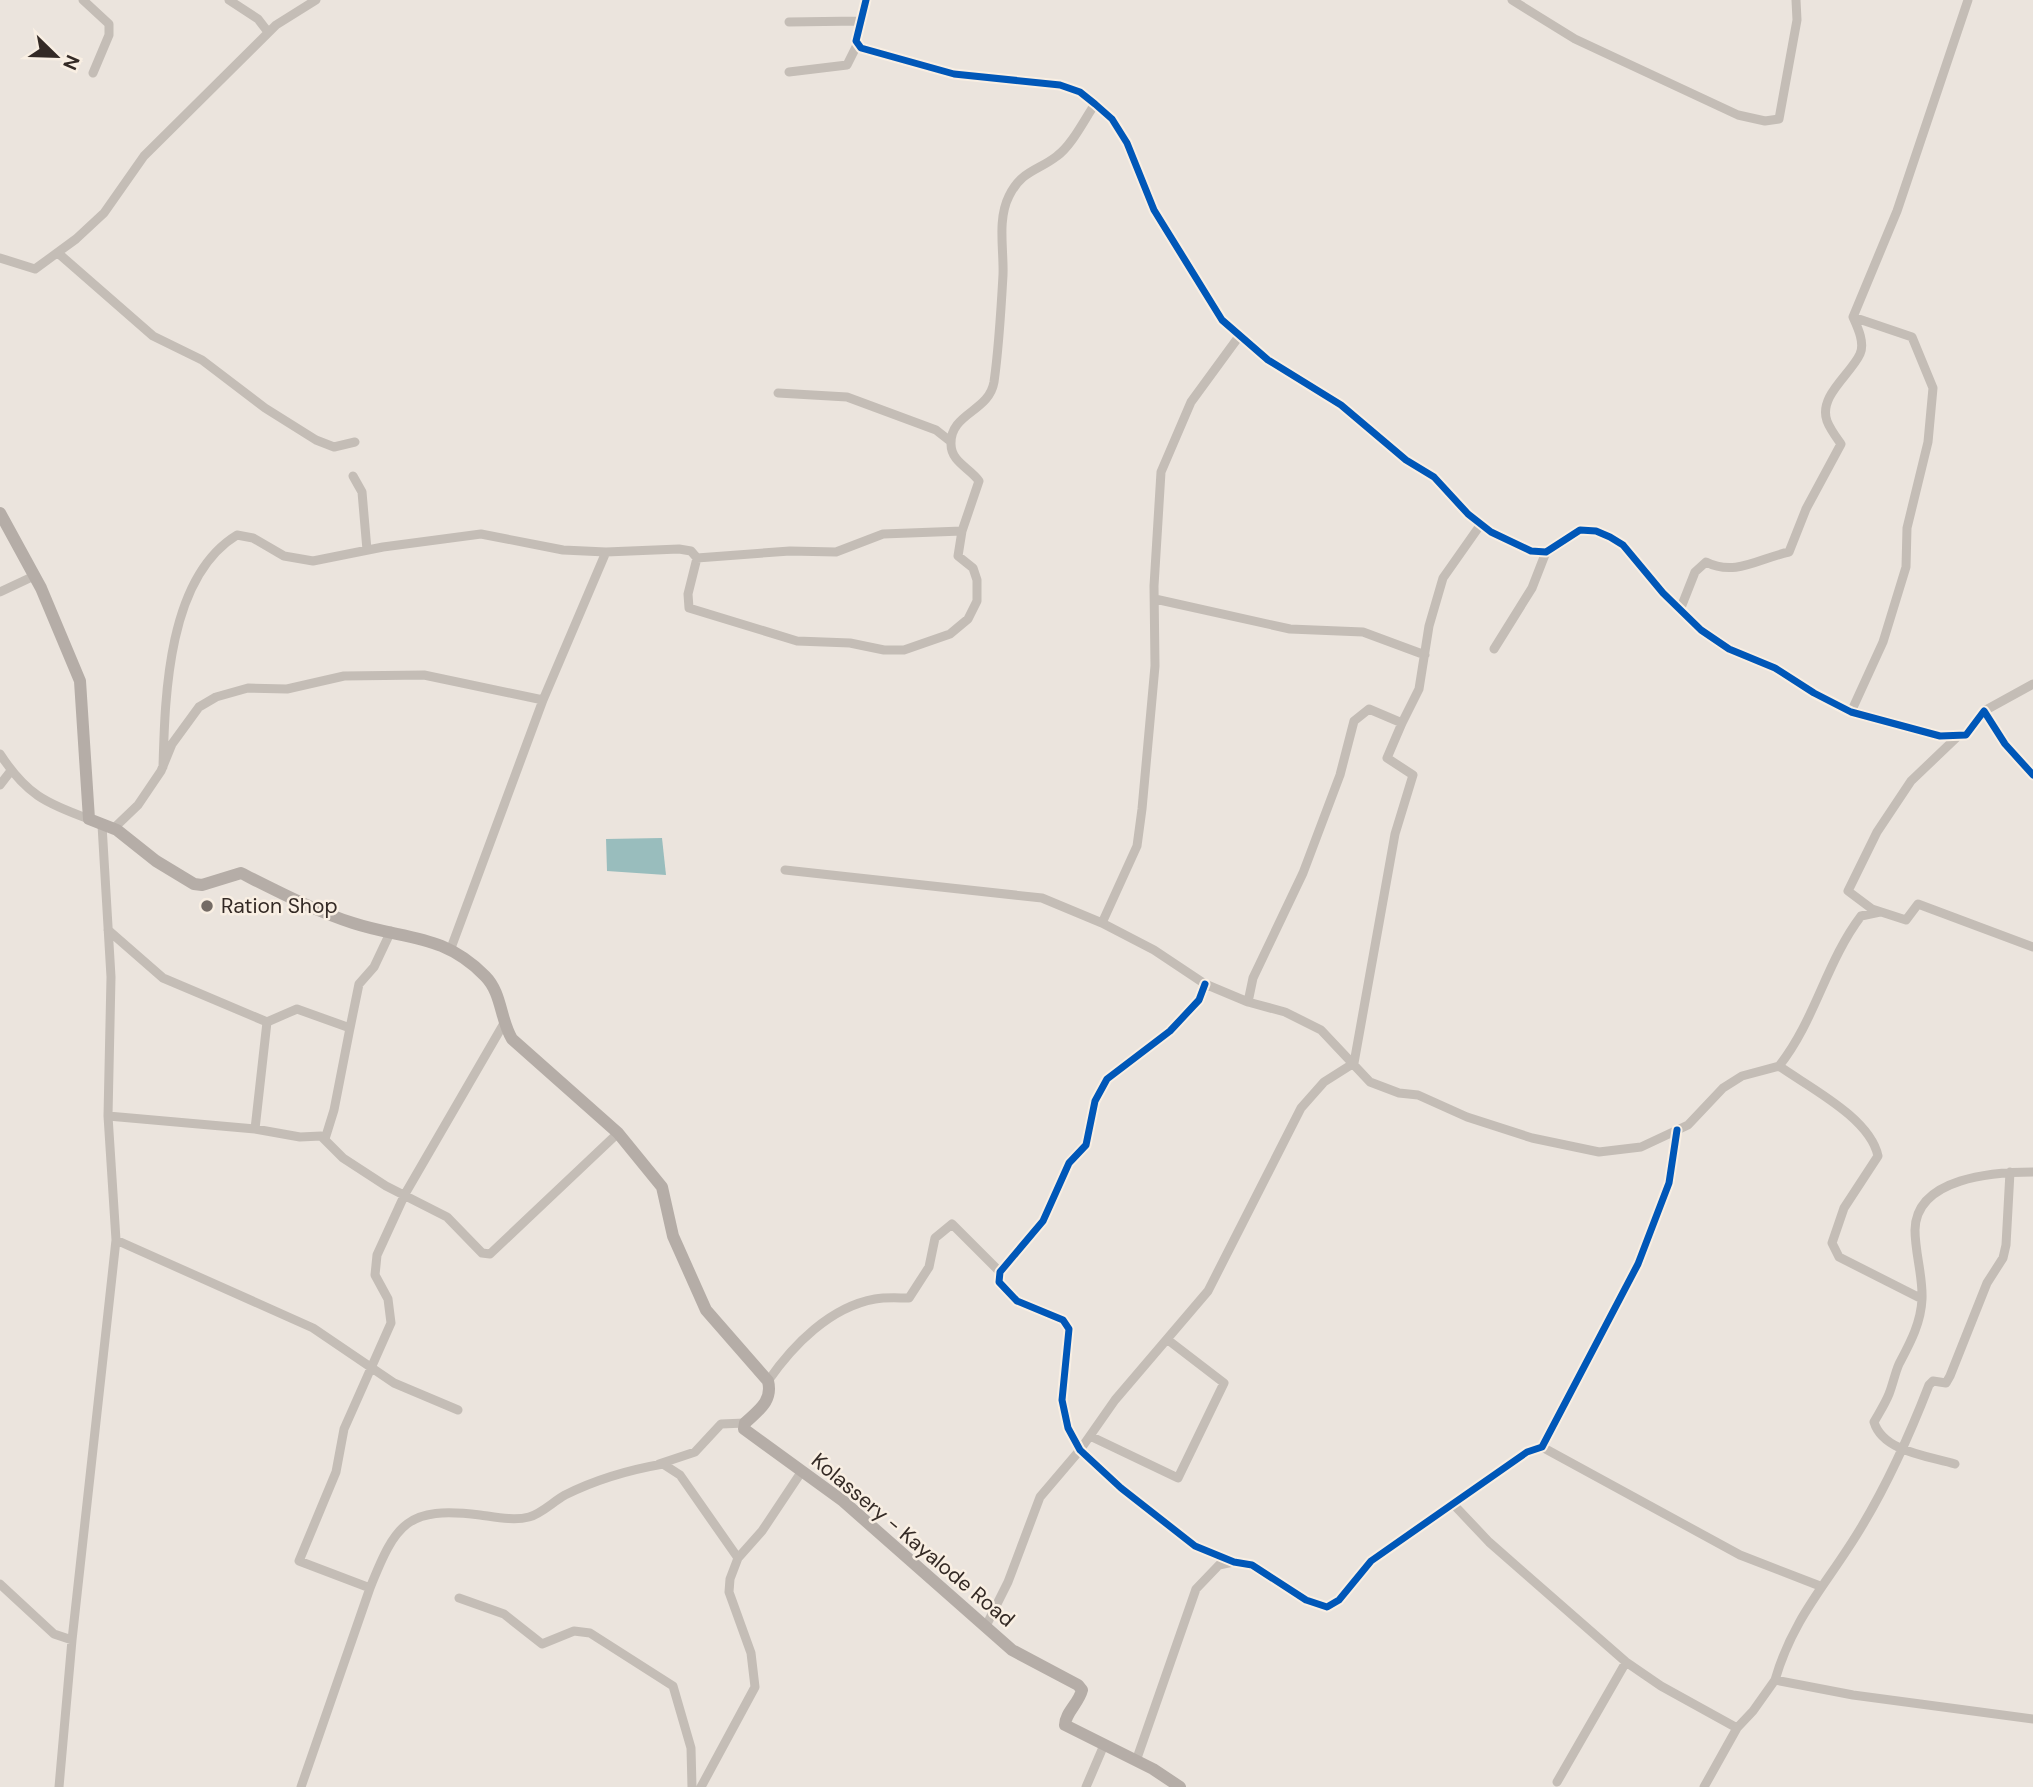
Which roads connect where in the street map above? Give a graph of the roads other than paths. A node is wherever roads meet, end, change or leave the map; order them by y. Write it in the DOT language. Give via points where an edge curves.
graph roads {
  1 [pos="83,0"];
  2 [pos="229,0"];
  3 [pos="316,0"];
  4 [pos="866,0"];
  5 [pos="1512,0"];
  6 [pos="1796,0"];
  7 [pos="1968,0"];
  8 [pos="859,21"];
  9 [pos="789,22"];
  10 [pos="268,32"];
  11 [pos="857,45"];
  12 [pos="789,72"];
  13 [pos="93,73"];
  14 [pos="1095,104"];
  15 [pos="58,253"];
  16 [pos="0,258"];
  17 [pos="1853,317"];
  18 [pos="1240,335"];
  19 [pos="778,393"];
  20 [pos="950,441"];
  21 [pos="355,442"];
  22 [pos="353,476"];
  23 [pos="0,513"];
  24 [pos="1481,524"];
  25 [pos="962,531"];
  26 [pos="367,550"];
  27 [pos="606,552"];
  28 [pos="1546,552"];
  29 [pos="696,558"];
  30 [pos="34,576"];
  31 [pos="0,592"];
  32 [pos="1155,599"];
  33 [pos="1680,610"];
  34 [pos="1494,649"];
  35 [pos="1425,655"];
  36 [pos="2033,684"];
  37 [pos="543,700"];
  38 [pos="1984,711"];
  39 [pos="1851,712"];
  40 [pos="1402,723"];
  41 [pos="1956,737"];
  42 [pos="0,754"];
  43 [pos="163,766"];
  44 [pos="10,772"];
  45 [pos="2033,775"];
  46 [pos="0,785"];
  47 [pos="89,819"];
  48 [pos="107,827"];
  49 [pos="785,870"];
  50 [pos="1880,912"];
  51 [pos="1102,923"];
  52 [pos="108,930"];
  53 [pos="391,931"];
  54 [pos="2033,947"];
  55 [pos="451,948"];
  56 [pos="1205,984"];
  57 [pos="1248,1002"];
  58 [pos="267,1022"];
  59 [pos="503,1025"];
  60 [pos="350,1028"];
  61 [pos="1354,1063"];
  62 [pos="1779,1066"];
  63 [pos="108,1116"];
  64 [pos="256,1129"];
  65 [pos="1677,1130"];
  66 [pos="618,1133"];
  67 [pos="325,1139"];
  68 [pos="2010,1172"];
  69 [pos="2033,1172"];
  70 [pos="405,1194"];
  71 [pos="116,1240"];
  72 [pos="1000,1272"];
  73 [pos="1922,1299"];
  74 [pos="1168,1340"];
  75 [pos="371,1365"];
  76 [pos="768,1381"];
  77 [pos="458,1410"];
  78 [pos="745,1423"];
  79 [pos="1090,1436"];
  80 [pos="1542,1447"];
  81 [pos="1905,1449"];
  82 [pos="1080,1450"];
  83 [pos="1955,1464"];
  84 [pos="658,1465"];
  85 [pos="802,1471"];
  86 [pos="1454,1505"];
  87 [pos="738,1558"];
  88 [pos="1234,1562"];
  89 [pos="0,1584"];
  90 [pos="1820,1586"];
  91 [pos="370,1588"];
  92 [pos="459,1598"];
  93 [pos="986,1626"];
  94 [pos="72,1640"];
  95 [pos="1626,1662"];
  96 [pos="1775,1680"];
  97 [pos="2033,1719"];
  98 [pos="1737,1728"];
  99 [pos="1104,1745"];
  100 [pos="1136,1761"];
  101 [pos="1557,1782"];
  102 [pos="59,1787"];
  103 [pos="301,1787"];
  104 [pos="692,1787"];
  105 [pos="701,1787"];
  106 [pos="1086,1787"];
  107 [pos="1180,1787"];
  108 [pos="1704,1787"];
  1 -- 13 [label="street" via="108,24 109,35"];
  2 -- 10 [label="street" via="258,19"];
  3 -- 10 [label="street"];
  4 -- 8 [label="street"];
  5 -- 6 [label="street" via="1575,39 1738,115 1765,121 1779,119 1797,20"];
  7 -- 17 [label="street" via="1897,211"];
  8 -- 9 [label="street"];
  8 -- 11 [label="street"];
  10 -- 15 [label="street" via="144,156 104,213"];
  11 -- 12 [label="street" via="847,65"];
  11 -- 14 [label="street" via="954,74 1060,85"];
  14 -- 18 [label="street" via="1112,119 1127,143 1154,210 1194,278 1222,320"];
  14 -- 20 [label="street" via="1059,156 1031,169 1009,196 1002,223 1003,275 993,384 985,402 957,422"];
  15 -- 16 [label="street" via="35,269"];
  15 -- 21 [label="street" via="153,336 202,360 265,408 334,447"];
  17 -- 33 [label="street" via="1861,352 1833,390 1826,408 1826,419 1840,444 1789,552 1730,569 1706,562 1695,572"];
  17 -- 39 [label="street" via="1912,337 1934,388 1928,442 1907,528 1906,567 1883,642"];
  18 -- 24 [label="street" via="1268,360 1341,405 1406,460 1434,477"];
  18 -- 32 [label="street" via="1191,402 1161,472"];
  19 -- 20 [label="street" via="847,397 936,430"];
  20 -- 25 [label="street" via="959,463 979,481"];
  22 -- 26 [label="street" via="362,492"];
  23 -- 30 [label="main road"];
  24 -- 28 [label="street" via="1531,551"];
  24 -- 35 [label="street" via="1443,578"];
  25 -- 29 [label="street" via="883,534 836,552"];
  25 -- 29 [label="street" via="958,556 973,568 977,601 968,619 950,634 904,650 797,641 694,610 689,607 688,594"];
  26 -- 27 [label="street" via="481,534 563,550"];
  26 -- 43 [label="street" via="313,561 284,556 253,538 237,535 221,545 201,572 174,643"];
  27 -- 29 [label="street" via="685,549"];
  27 -- 37 [label="street"];
  28 -- 33 [label="street" via="1580,530 1603,534 1623,545"];
  28 -- 34 [label="street" via="1532,588"];
  30 -- 31 [label="street"];
  30 -- 47 [label="main road" via="80,681"];
  32 -- 35 [label="street" via="1290,629 1363,632"];
  32 -- 51 [label="street" via="1155,666 1137,846"];
  33 -- 39 [label="street" via="1729,649 1775,668"];
  35 -- 40 [label="street" via="1419,689"];
  36 -- 38 [label="street"];
  37 -- 43 [label="street" via="424,675 344,676 287,689 248,688 199,707 172,744"];
  37 -- 55 [label="street"];
  38 -- 41 [label="street" via="1966,735"];
  38 -- 45 [label="street"];
  39 -- 41 [label="street"];
  40 -- 57 [label="street" via="1368,709 1354,721 1336,787 1299,883 1253,978"];
  40 -- 61 [label="street" via="1387,758 1413,775 1395,834"];
  41 -- 50 [label="street" via="1911,781 1877,832 1848,891"];
  42 -- 44 [label="street"];
  43 -- 48 [label="street" via="138,805"];
  44 -- 46 [label="street"];
  44 -- 47 [label="street" via="39,797"];
  47 -- 48 [label="main road"];
  48 -- 52 [label="street"];
  48 -- 53 [label="main road" via="194,884 241,873 354,923"];
  49 -- 51 [label="street" via="1042,898"];
  50 -- 54 [label="street" via="1906,920 1918,905"];
  50 -- 62 [label="street" via="1861,916 1847,935 1804,1030"];
  51 -- 56 [label="street"];
  52 -- 58 [label="street" via="163,978"];
  52 -- 63 [label="street"];
  53 -- 55 [label="main road"];
  53 -- 60 [label="street" via="374,967 359,984"];
  55 -- 59 [label="main road" via="487,978 500,1003"];
  56 -- 57 [label="street"];
  56 -- 72 [label="street" via="1199,1000 1170,1031 1107,1079 1095,1101 1086,1146 1069,1163 1043,1221"];
  57 -- 61 [label="street" via="1285,1012 1321,1030"];
  58 -- 60 [label="street" via="297,1009"];
  58 -- 64 [label="street"];
  59 -- 66 [label="main road" via="512,1039"];
  59 -- 70 [label="street"];
  60 -- 67 [label="street"];
  61 -- 65 [label="street" via="1370,1082 1399,1093 1532,1138 1599,1152 1641,1147"];
  61 -- 74 [label="street" via="1324,1082 1301,1108 1208,1291"];
  62 -- 65 [label="street" via="1742,1076"];
  62 -- 73 [label="street" via="1863,1125 1875,1142 1878,1156 1844,1208 1832,1243 1839,1257"];
  63 -- 64 [label="street"];
  63 -- 71 [label="street"];
  64 -- 67 [label="street"];
  65 -- 80 [label="street" via="1670,1183 1638,1264"];
  66 -- 70 [label="street" via="490,1254 482,1252 447,1217"];
  66 -- 76 [label="main road" via="662,1187 673,1236 706,1310"];
  67 -- 70 [label="street" via="343,1158"];
  68 -- 69 [label="street"];
  68 -- 73 [label="street" via="1978,1176 1939,1191 1917,1216"];
  68 -- 81 [label="street" via="2003,1258 1987,1283 1946,1383 1933,1381 1929,1385"];
  70 -- 75 [label="street" via="377,1255 374,1275 388,1299 391,1323"];
  71 -- 75 [label="street" via="313,1328"];
  71 -- 94 [label="street"];
  72 -- 76 [label="street" via="952,1224 934,1238 929,1267 909,1298 875,1299 829,1316"];
  72 -- 82 [label="street" via="999,1283 1017,1301 1063,1320 1069,1329 1062,1400 1068,1428"];
  73 -- 81 [label="street" via="1912,1344 1874,1422 1889,1443"];
  74 -- 79 [label="street"];
  74 -- 79 [label="street" via="1224,1383 1178,1478"];
  75 -- 77 [label="street" via="394,1383"];
  75 -- 91 [label="street" via="344,1429 336,1472 299,1561"];
  76 -- 78 [label="main road" via="769,1399"];
  78 -- 84 [label="street" via="721,1424 695,1452"];
  78 -- 85 [label="main road, Kolassery - Kayalode Road" via="744,1429"];
  79 -- 82 [label="street"];
  80 -- 86 [label="street" via="1527,1452"];
  80 -- 90 [label="street" via="1740,1555"];
  81 -- 83 [label="street"];
  81 -- 90 [label="street" via="1862,1527"];
  82 -- 88 [label="street" via="1195,1546"];
  82 -- 93 [label="street" via="1040,1497"];
  84 -- 87 [label="street" via="680,1475"];
  84 -- 91 [label="street" via="595,1480 530,1517 442,1511 419,1517 402,1527 384,1553"];
  85 -- 87 [label="street"];
  85 -- 93 [label="main road, Kolassery - Kayalode Road"];
  86 -- 88 [label="street" via="1371,1561 1339,1600 1327,1607 1306,1600 1252,1565"];
  86 -- 95 [label="street" via="1489,1542"];
  87 -- 105 [label="street" via="729,1592 751,1653 755,1687"];
  88 -- 100 [label="street" via="1219,1565 1196,1589"];
  89 -- 94 [label="street" via="54,1634"];
  90 -- 96 [label="street" via="1792,1631"];
  91 -- 103 [label="street"];
  92 -- 104 [label="street" via="504,1614 542,1644 574,1631 590,1633 673,1686 691,1748"];
  93 -- 99 [label="main road, Kolassery - Kayalode Road" via="1012,1650 1083,1690 1065,1725"];
  94 -- 102 [label="street"];
  95 -- 98 [label="street"];
  95 -- 101 [label="street"];
  96 -- 97 [label="street"];
  96 -- 98 [label="street"];
  98 -- 108 [label="street"];
  99 -- 100 [label="main road, Kolassery - Kayalode Road"];
  99 -- 106 [label="street"];
  100 -- 107 [label="main road, Kolassery - Kayalode Road"];
}
